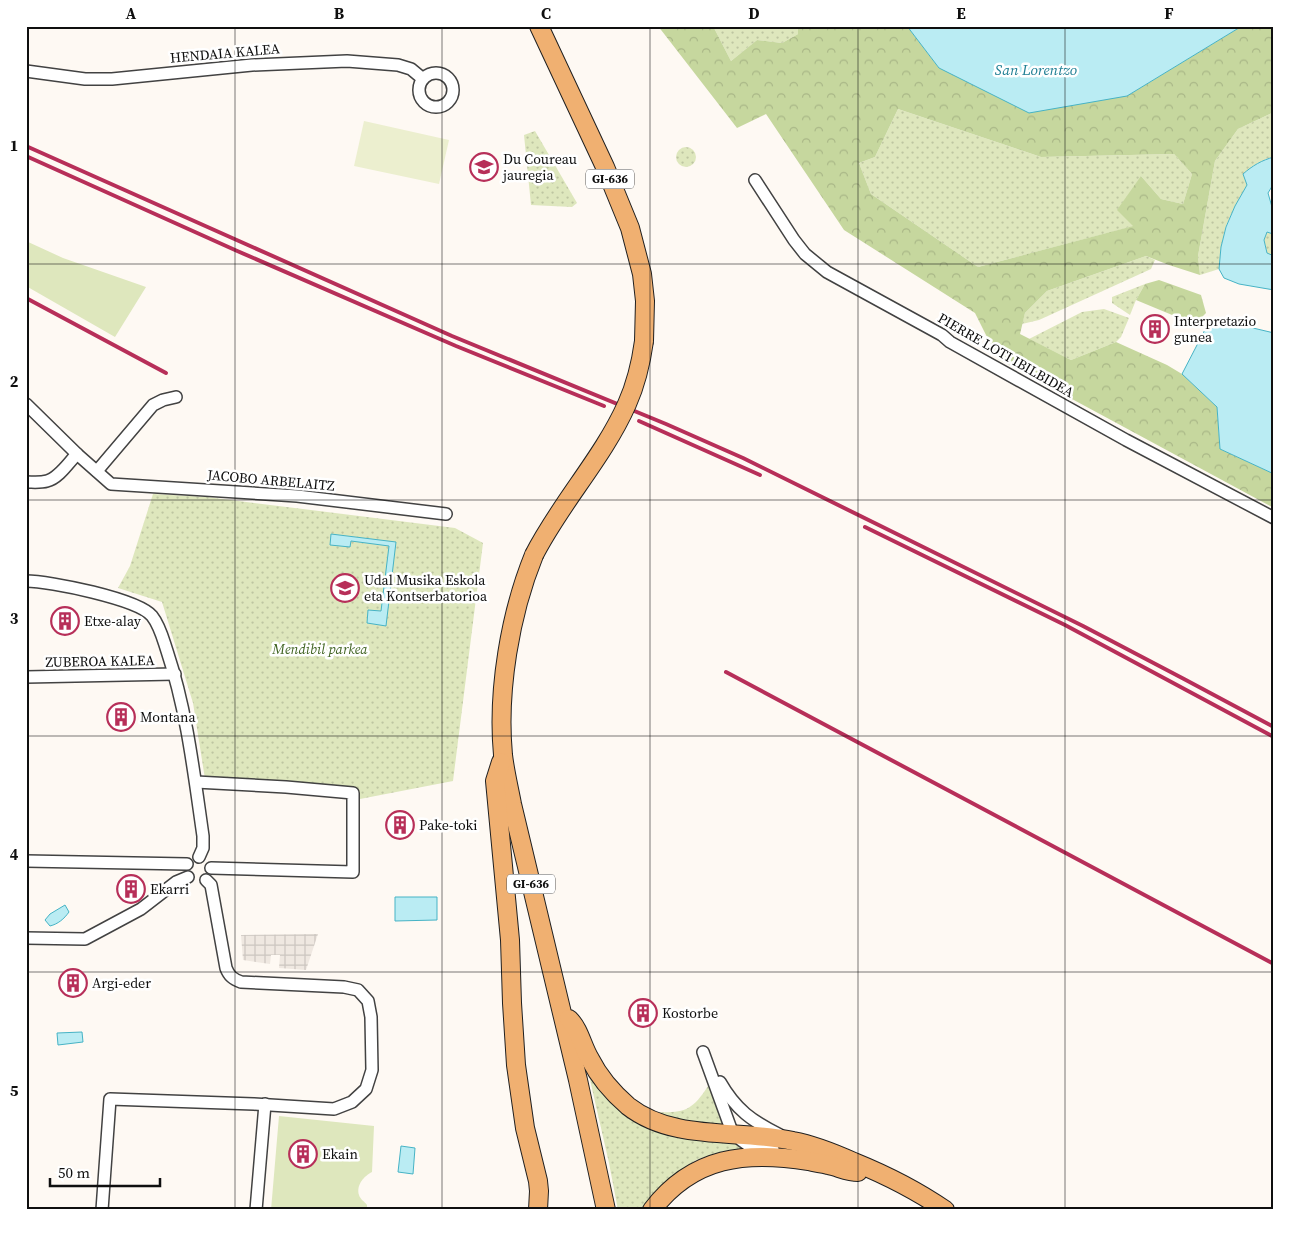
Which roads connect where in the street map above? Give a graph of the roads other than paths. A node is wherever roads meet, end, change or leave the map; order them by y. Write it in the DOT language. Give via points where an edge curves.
graph roads {
  1 [pos="539,26"];
  2 [pos="26,71"];
  3 [pos="423,79"];
  4 [pos="754,180"];
  5 [pos="176,397"];
  6 [pos="26,404"];
  7 [pos="77,454"];
  8 [pos="97,471"];
  9 [pos="26,482"];
  10 [pos="446,514"];
  11 [pos="1274,518"];
  12 [pos="26,581"];
  13 [pos="175,674"];
  14 [pos="26,677"];
  15 [pos="503,755"];
  16 [pos="196,782"];
  17 [pos="199,856"];
  18 [pos="26,861"];
  19 [pos="187,864"];
  20 [pos="211,868"];
  21 [pos="188,877"];
  22 [pos="206,880"];
  23 [pos="26,938"];
  24 [pos="561,1012"];
  25 [pos="265,1104"];
  26 [pos="735,1134"];
  27 [pos="791,1140"];
  28 [pos="871,1171"];
  29 [pos="102,1210"];
  30 [pos="256,1210"];
  31 [pos="538,1210"];
  32 [pos="606,1210"];
  33 [pos="652,1210"];
  34 [pos="945,1210"];
  1 -- 15 [label="main road, GI-636, bridge" via="630,228 642,274 644,341 638,376 627,405 546,533 528,571 516,607 509,647 502,710"];
  2 -- 3 [label="street, HENDAIA KALEA" via="85,80 252,65 347,61 398,65 411,69"];
  4 -- 11 [label="street, PIERRE LOTI IBILBIDEA" via="805,254 827,272 1126,440"];
  5 -- 8 [label="street" via="153,405"];
  6 -- 7 [label="street, JACOBO ARBELAITZ"];
  7 -- 8 [label="street, JACOBO ARBELAITZ"];
  7 -- 9 [label="street" via="49,481"];
  8 -- 10 [label="street, JACOBO ARBELAITZ" via="111,484 297,496"];
  12 -- 13 [label="street" via="90,591 144,610 158,625"];
  13 -- 14 [label="street, ZUBEROA KALEA"];
  13 -- 16 [label="street"];
  15 -- 24 [label="main road, GI-636"];
  15 -- 31 [label="main road" via="495,781 510,940 516,1065 525,1128 540,1191"];
  16 -- 17 [label="street" via="203,836"];
  16 -- 20 [label="street" via="353,793 353,872"];
  17 -- 19 [label="street"];
  17 -- 20 [label="street" via="206,859"];
  18 -- 19 [label="street"];
  19 -- 21 [label="street" via="185,871"];
  20 -- 22 [label="street"];
  21 -- 22 [label="street" via="194,882"];
  21 -- 23 [label="street" via="176,882 141,909 85,939"];
  22 -- 25 [label="street" via="211,884 226,968 235,980 344,987 358,990 368,1001 372,1070 366,1089 352,1102 334,1109"];
  24 -- 26 [label="main road" via="576,1026 600,1077 629,1106 647,1117 681,1129"];
  24 -- 32 [label="main road, GI-636"];
  25 -- 29 [label="street" via="110,1099"];
  25 -- 30 [label="street"];
  26 -- 27 [label="main road"];
  26 -- 27 [label="street" via="703,1052 730,1098 749,1117"];
  26 -- 28 [label="street" via="755,1148 815,1155"];
  27 -- 28 [label="main road" via="831,1152"];
  28 -- 33 [label="main road" via="854,1172 792,1158 729,1159 703,1167 681,1180"];
  28 -- 34 [label="main road" via="909,1188"];
}
